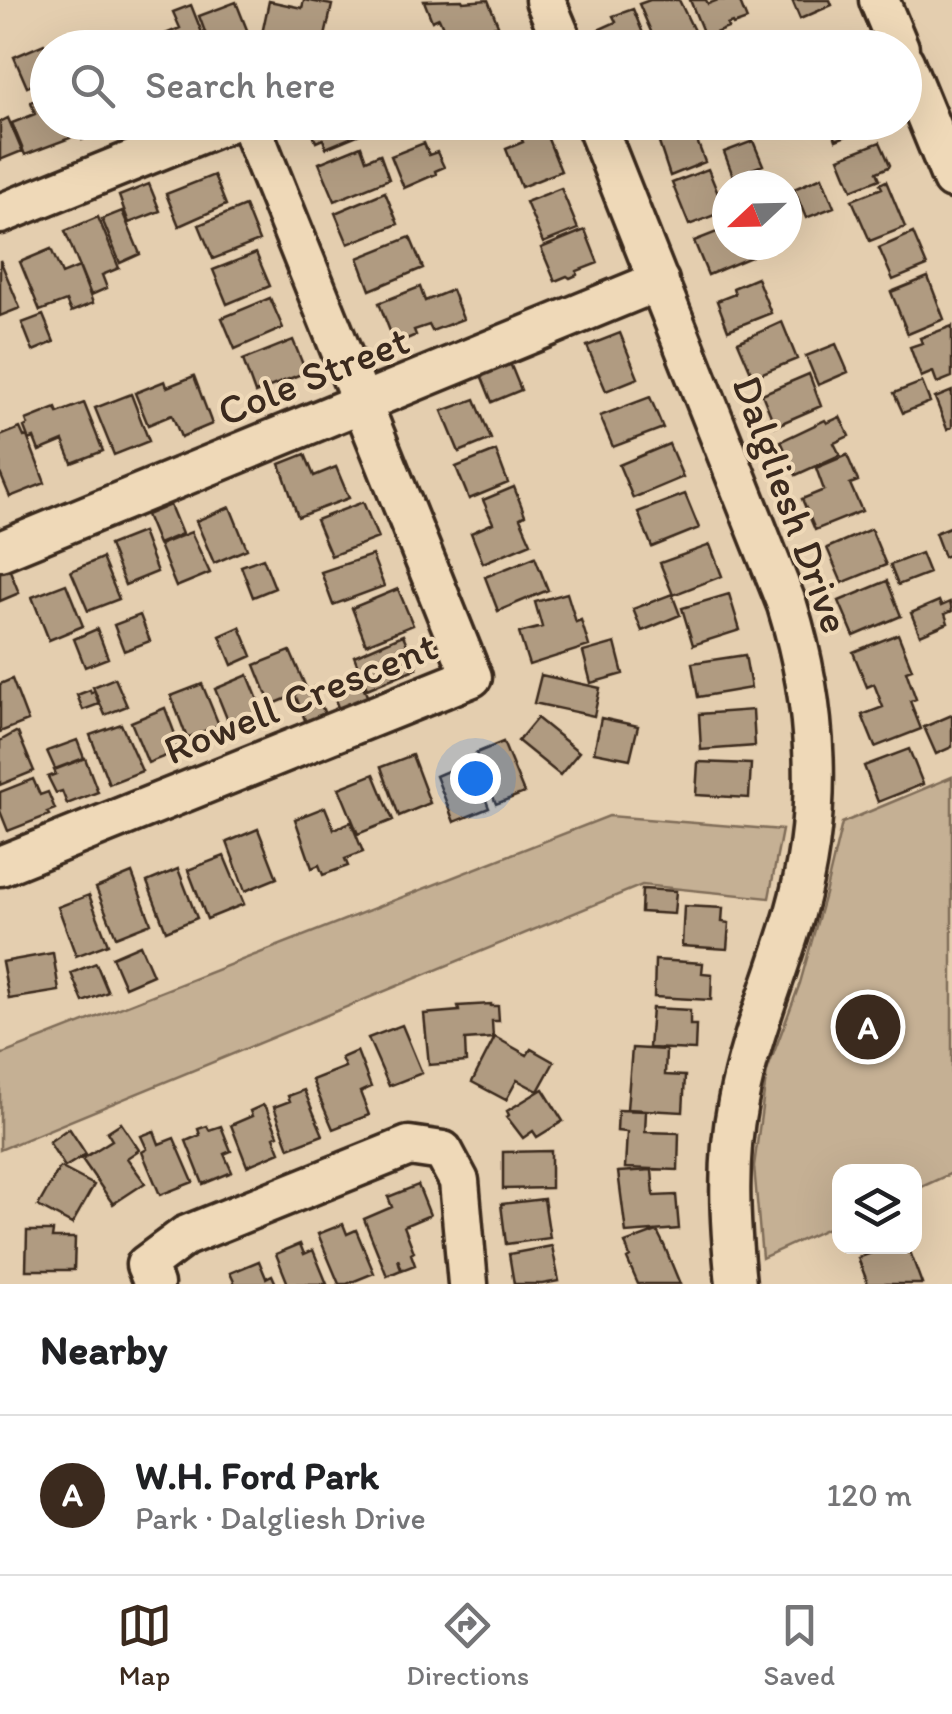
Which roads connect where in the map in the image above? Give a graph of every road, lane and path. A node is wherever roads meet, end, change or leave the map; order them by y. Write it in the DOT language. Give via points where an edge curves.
graph roads {
  1 [pos="545,0"];
  2 [pos="880,0"];
  3 [pos="557,30"];
  4 [pos="892,30"];
  5 [pos="922,106"];
  6 [pos="184,140"];
  7 [pos="255,140"];
  8 [pos="602,140"];
  9 [pos="952,179"];
  10 [pos="0,214"];
  11 [pos="659,282"];
  12 [pos="362,404"];
  13 [pos="0,551"];
  14 [pos="0,866"];
  15 [pos="154,1284"];
  16 [pos="468,1284"];
  17 [pos="736,1284"];
  1 -- 3 [label="street"];
  2 -- 4 [label="street"];
  5 -- 9 [label="street"];
  6 -- 10 [label="street"];
  7 -- 12 [label="street"];
  8 -- 11 [label="street, Dalgliesh Drive"];
  11 -- 12 [label="street, Cole Street"];
  11 -- 17 [label="street, Dalgliesh Drive" via="788,605 814,742 812,818 796,910 737,1105 730,1196"];
  12 -- 13 [label="street, Cole Street"];
  12 -- 14 [label="street, Rowell Crescent" via="472,677"];
  15 -- 16 [label="street" via="146,1265 185,1236 409,1146 442,1151 459,1181"];
}
